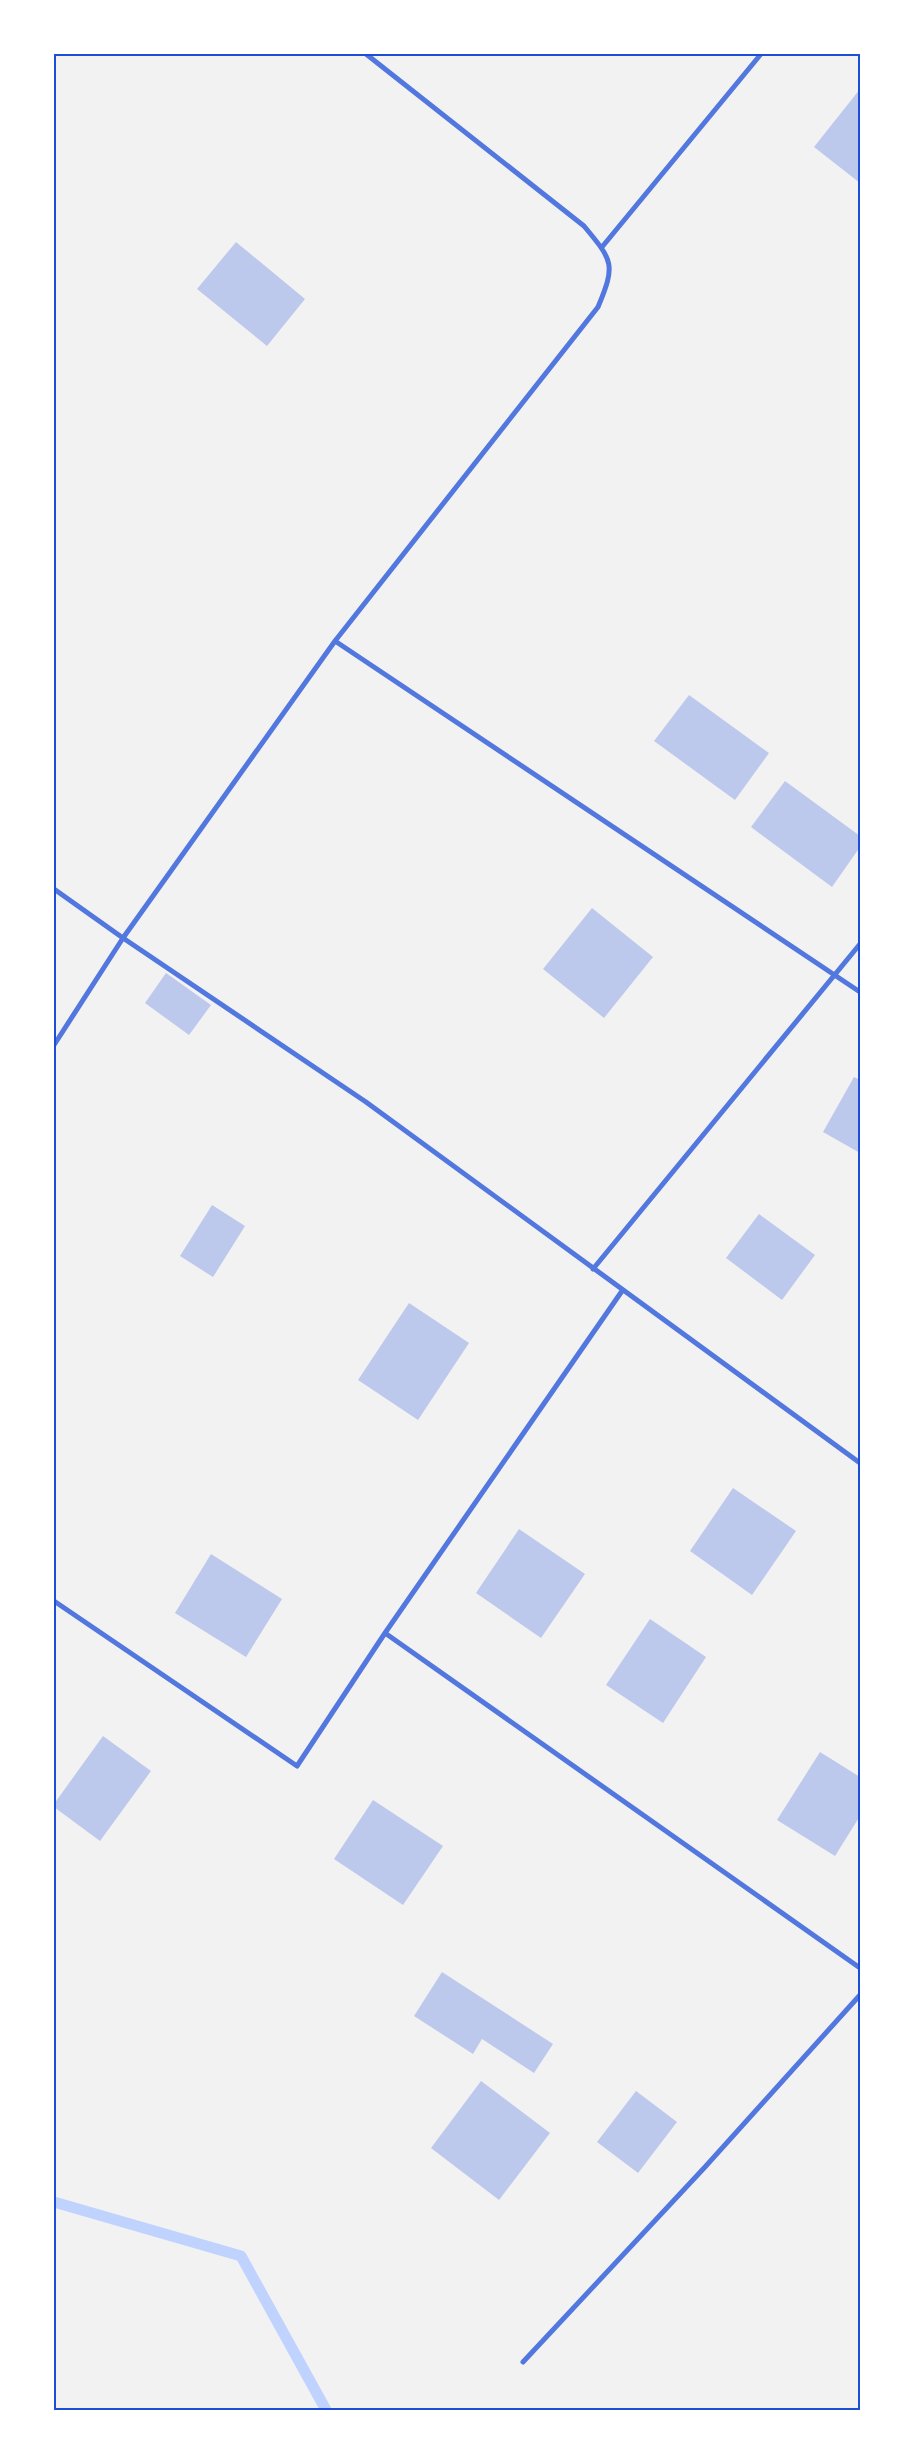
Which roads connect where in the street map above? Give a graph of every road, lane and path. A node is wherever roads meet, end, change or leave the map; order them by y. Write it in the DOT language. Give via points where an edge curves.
graph roads {
  1 [pos="366,54"];
  2 [pos="761,54"];
  3 [pos="602,247"];
  4 [pos="335,641"];
  5 [pos="54,889"];
  6 [pos="123,938"];
  7 [pos="860,944"];
  8 [pos="835,975"];
  9 [pos="860,992"];
  10 [pos="54,1046"];
  11 [pos="592,1269"];
  12 [pos="622,1291"];
  13 [pos="860,1463"];
  14 [pos="54,1602"];
  15 [pos="385,1633"];
  16 [pos="860,1968"];
  17 [pos="860,1995"];
  18 [pos="523,2362"];
  1 -- 3 [label="street" via="584,226"];
  2 -- 3 [label="street"];
  3 -- 4 [label="street" via="611,266 608,284 598,307"];
  4 -- 6 [label="street"];
  4 -- 8 [label="street"];
  5 -- 6 [label="street"];
  6 -- 10 [label="street"];
  6 -- 11 [label="street" via="366,1102"];
  7 -- 8 [label="street"];
  8 -- 9 [label="street"];
  8 -- 11 [label="street"];
  11 -- 12 [label="street"];
  12 -- 13 [label="street"];
  12 -- 15 [label="street"];
  14 -- 15 [label="street" via="298,1766"];
  15 -- 16 [label="street"];
  17 -- 18 [label="street"];
}
